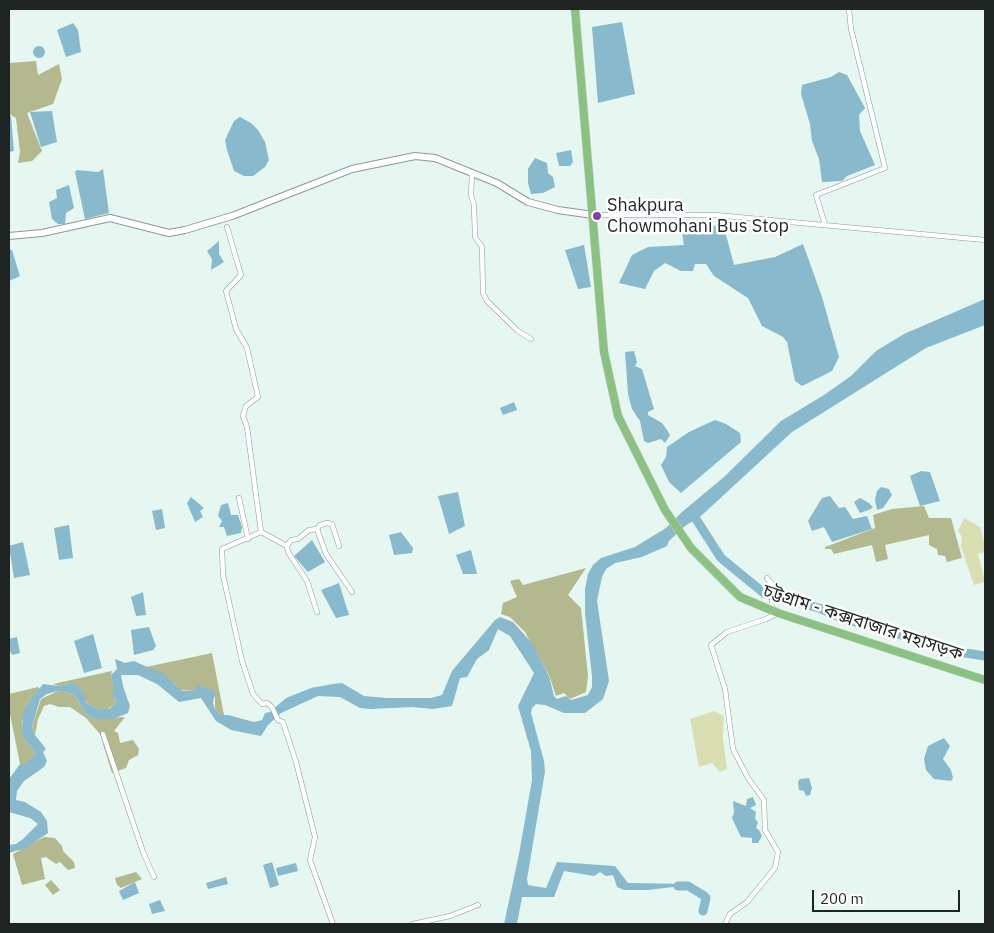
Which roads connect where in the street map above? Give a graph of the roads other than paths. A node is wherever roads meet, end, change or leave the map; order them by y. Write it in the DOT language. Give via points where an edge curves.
graph roads {
  1 [pos="575,9"];
  2 [pos="849,9"];
  3 [pos="472,174"];
  4 [pos="593,215"];
  5 [pos="227,226"];
  6 [pos="825,226"];
  7 [pos="9,236"];
  8 [pos="985,240"];
  9 [pos="531,339"];
  10 [pos="239,498"];
  11 [pos="317,529"];
  12 [pos="261,532"];
  13 [pos="248,539"];
  14 [pos="287,546"];
  15 [pos="339,546"];
  16 [pos="767,578"];
  17 [pos="352,592"];
  18 [pos="774,609"];
  19 [pos="316,612"];
  20 [pos="985,680"];
  21 [pos="103,734"];
  22 [pos="154,877"];
  23 [pos="478,905"];
  24 [pos="442,918"];
  25 [pos="332,924"];
  26 [pos="413,924"];
  27 [pos="443,924"];
  28 [pos="725,924"];
  1 -- 4 [label="highway, চট্টগ্রাম - কক্সবাজার মহাসড়ক"];
  2 -- 6 [label="street" via="885,168 816,195"];
  3 -- 4 [label="main road" via="496,183 528,202"];
  3 -- 7 [label="main road" via="435,158 415,156 352,168 232,216 185,230 169,233 110,218 42,234"];
  3 -- 9 [label="street" via="470,195 474,205 476,237 482,247 483,292 487,301"];
  4 -- 6 [label="street" via="715,215"];
  4 -- 18 [label="highway, চট্টগ্রাম - কক্সবাজার মহাসড়ক" via="604,352 618,416 665,510 692,548 740,597"];
  5 -- 12 [label="street" via="241,275 226,291 236,329 247,348 258,397 246,406 243,416"];
  6 -- 8 [label="street"];
  10 -- 13 [label="street"];
  11 -- 14 [label="street" via="309,530"];
  11 -- 15 [label="street" via="328,522 332,524"];
  11 -- 17 [label="street" via="326,554"];
  12 -- 13 [label="street"];
  12 -- 14 [label="street"];
  13 -- 25 [label="street" via="222,548 223,575 242,661 253,694 262,704 267,703 278,720 283,722 296,762 316,837 310,860"];
  14 -- 19 [label="street" via="307,581"];
  16 -- 18 [label="street" via="772,584"];
  18 -- 20 [label="highway, চট্টগ্রাম - কক্সবাজার মহাসড়ক"];
  18 -- 28 [label="street" via="766,619 727,632 711,645 725,688 733,749 764,800 765,830 778,852 776,868 747,902 730,914"];
  21 -- 22 [label="street"];
  23 -- 24 [label="street"];
  24 -- 26 [label="street"];
  24 -- 27 [label="street"];
}
